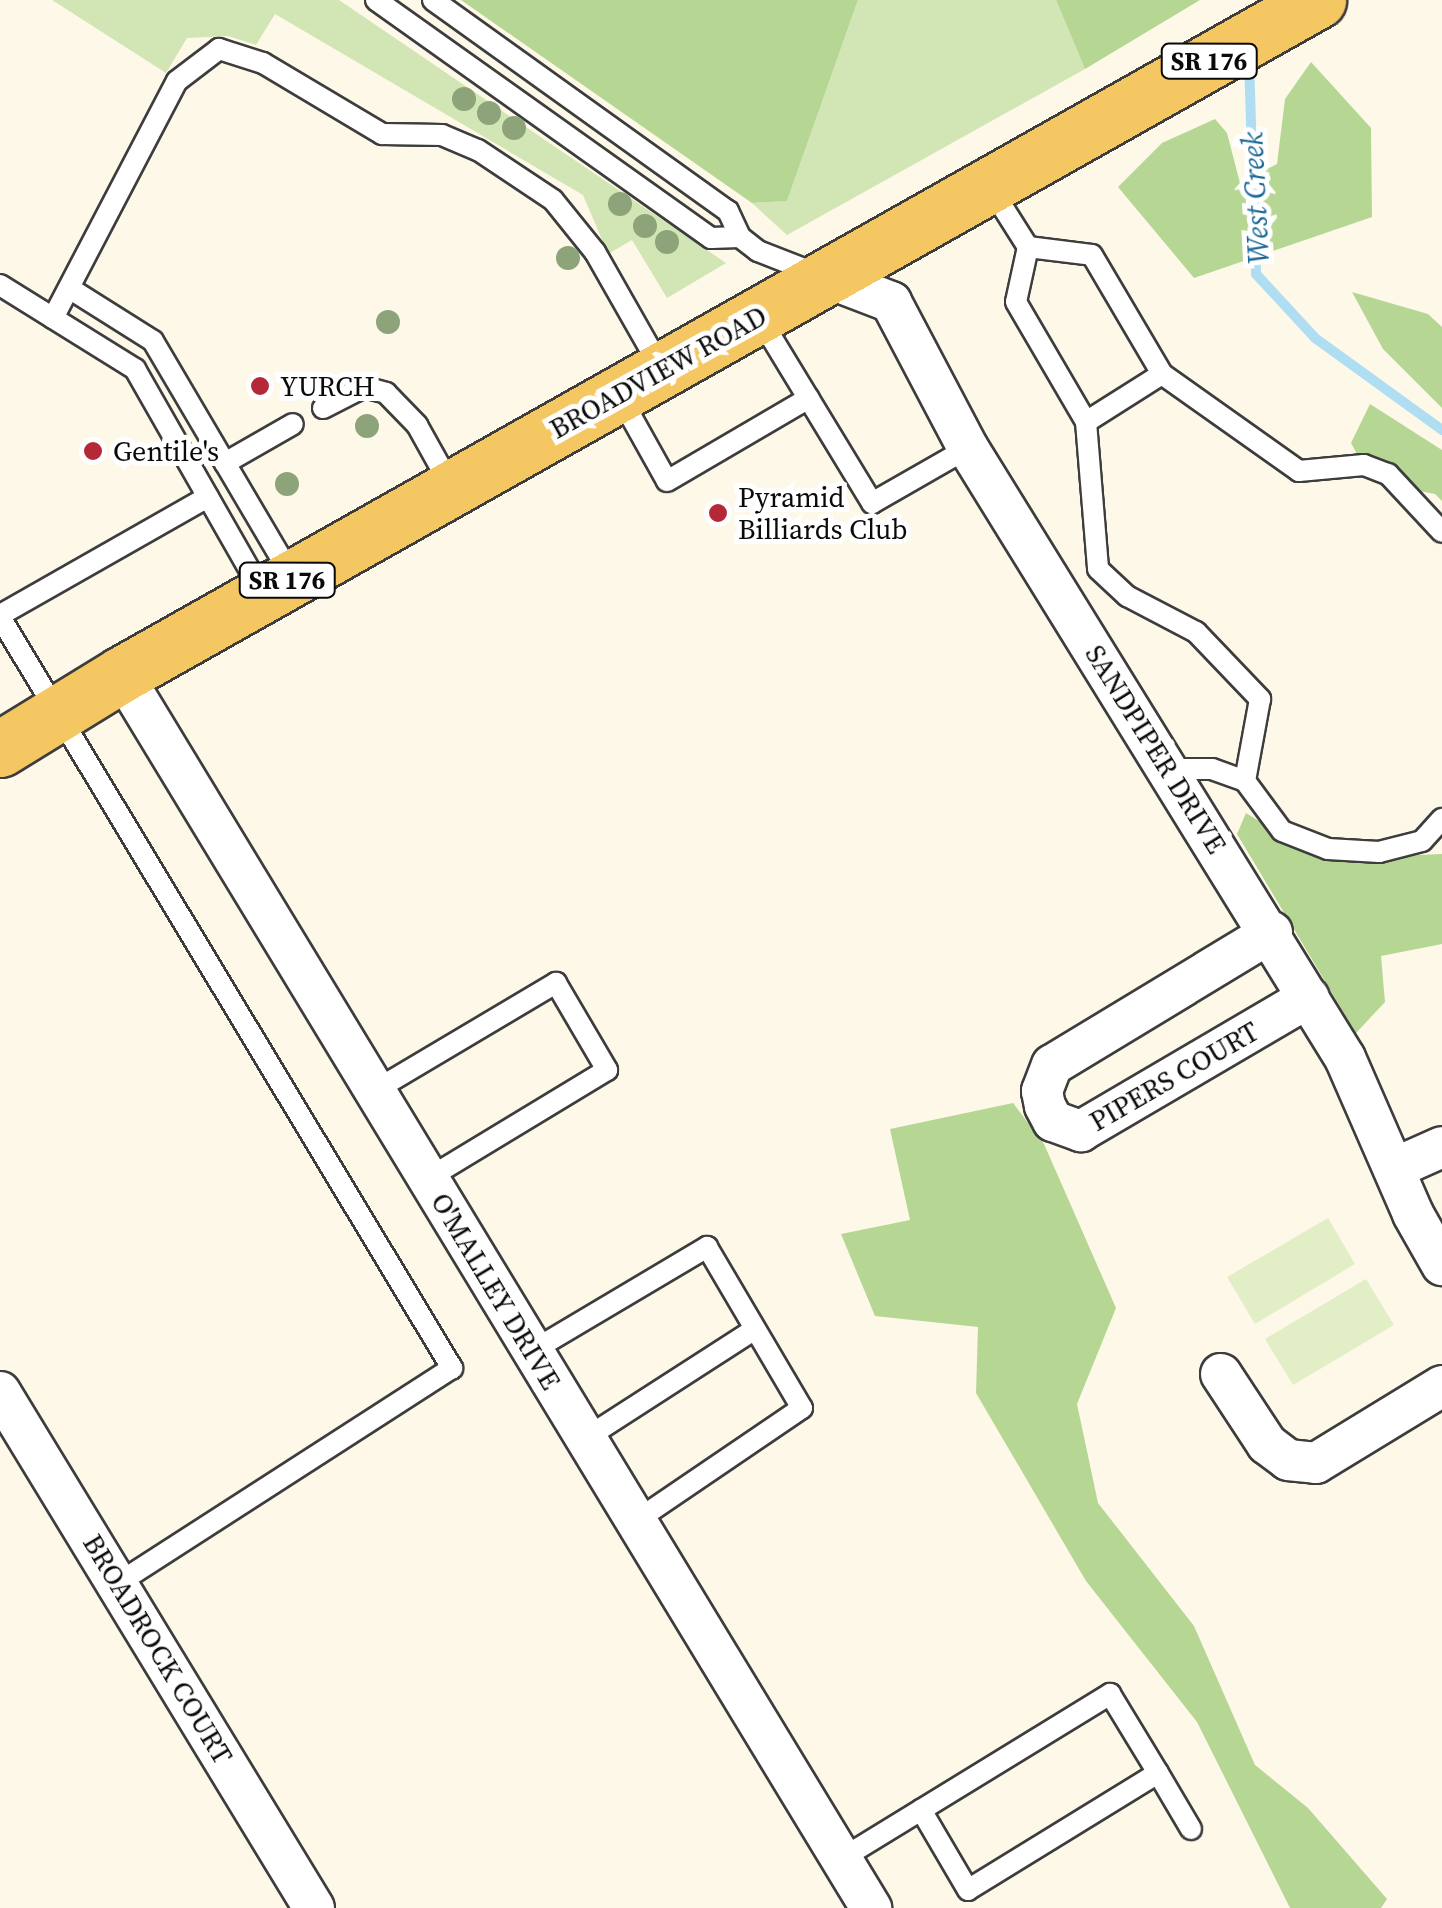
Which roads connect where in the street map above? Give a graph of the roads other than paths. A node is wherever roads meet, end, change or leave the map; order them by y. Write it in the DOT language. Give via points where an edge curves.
graph roads {
  1 [pos="376,0"];
  2 [pos="434,0"];
  3 [pos="1318,0"];
  4 [pos="989,185"];
  5 [pos="740,238"];
  6 [pos="1028,248"];
  7 [pos="826,277"];
  8 [pos="0,285"];
  9 [pos="69,288"];
  10 [pos="758,316"];
  11 [pos="54,318"];
  12 [pos="1162,374"];
  13 [pos="640,382"];
  14 [pos="809,398"];
  15 [pos="323,408"];
  16 [pos="1086,422"];
  17 [pos="292,424"];
  18 [pos="968,448"];
  19 [pos="225,462"];
  20 [pos="452,488"];
  21 [pos="208,498"];
  22 [pos="1442,532"];
  23 [pos="278,585"];
  24 [pos="0,616"];
  25 [pos="122,674"];
  26 [pos="61,710"];
  27 [pos="0,749"];
  28 [pos="1169,770"];
  29 [pos="1245,781"];
  30 [pos="1442,819"];
  31 [pos="1272,932"];
  32 [pos="1309,997"];
  33 [pos="374,1091"];
  34 [pos="1442,1146"];
  35 [pos="1394,1168"];
  36 [pos="428,1179"];
  37 [pos="1442,1265"];
  38 [pos="754,1328"];
  39 [pos="532,1351"];
  40 [pos="1221,1374"];
  41 [pos="1442,1386"];
  42 [pos="0,1392"];
  43 [pos="586,1438"];
  44 [pos="636,1521"];
  45 [pos="119,1583"];
  46 [pos="1158,1773"];
  47 [pos="921,1810"];
  48 [pos="1191,1828"];
  49 [pos="842,1859"];
  50 [pos="314,1908"];
  51 [pos="871,1908"];
  1 -- 5 [label="lane" via="711,238"];
  2 -- 5 [label="lane" via="728,211"];
  3 -- 4 [label="main road, BROADVIEW ROAD / SR 176"];
  4 -- 6 [label="lane"];
  4 -- 7 [label="main road, BROADVIEW ROAD / SR 176"];
  5 -- 7 [label="lane"];
  6 -- 12 [label="lane" via="1092,255"];
  6 -- 16 [label="lane" via="1016,302"];
  7 -- 10 [label="main road, BROADVIEW ROAD / SR 176"];
  7 -- 18 [label="street, SANDPIPER DRIVE" via="892,302"];
  8 -- 11 [label="lane"];
  9 -- 11 [label="lane"];
  9 -- 13 [label="lane" via="177,81 219,49 242,53 382,134 442,135 478,150 552,200 595,252"];
  9 -- 19 [label="lane" via="153,341"];
  10 -- 13 [label="main road, BROADVIEW ROAD / SR 176"];
  10 -- 14 [label="lane"];
  11 -- 21 [label="lane" via="135,369"];
  12 -- 16 [label="lane"];
  12 -- 22 [label="lane" via="1299,471 1364,464 1388,474"];
  13 -- 14 [label="lane" via="667,481"];
  13 -- 20 [label="main road, BROADVIEW ROAD / SR 176"];
  14 -- 18 [label="lane" via="872,503"];
  15 -- 20 [label="lane" via="364,387 386,393 417,425"];
  16 -- 29 [label="lane" via="1098,569 1127,596 1196,632 1260,699"];
  17 -- 19 [label="lane"];
  18 -- 28 [label="street, SANDPIPER DRIVE"];
  19 -- 23 [label="lane"];
  20 -- 23 [label="main road, BROADVIEW ROAD / SR 176"];
  21 -- 23 [label="lane"];
  21 -- 24 [label="lane"];
  23 -- 25 [label="main road, BROADVIEW ROAD / SR 176"];
  24 -- 26 [label="lane"];
  25 -- 26 [label="main road, BROADVIEW ROAD / SR 176"];
  25 -- 33 [label="street, O'MALLEY DRIVE"];
  26 -- 27 [label="main road, BROADVIEW ROAD / SR 176"];
  26 -- 45 [label="lane" via="452,1368"];
  28 -- 29 [label="lane" via="1212,768"];
  28 -- 31 [label="street, SANDPIPER DRIVE"];
  29 -- 30 [label="lane" via="1282,832 1328,849 1379,852 1422,840"];
  31 -- 32 [label="street, SANDPIPER DRIVE"];
  31 -- 32 [label="street, PIPERS COURT" via="1052,1065 1042,1091 1045,1106 1053,1120 1082,1130"];
  32 -- 35 [label="street, SANDPIPER DRIVE" via="1345,1058"];
  33 -- 36 [label="street, O'MALLEY DRIVE"];
  33 -- 36 [label="lane" via="556,983 607,1070"];
  34 -- 35 [label="street"];
  35 -- 37 [label="street, SANDPIPER DRIVE"];
  36 -- 39 [label="street, O'MALLEY DRIVE"];
  38 -- 39 [label="lane" via="707,1246"];
  38 -- 43 [label="lane"];
  38 -- 44 [label="lane" via="802,1408"];
  39 -- 43 [label="street, O'MALLEY DRIVE"];
  40 -- 41 [label="street" via="1267,1444 1288,1460 1316,1463"];
  42 -- 45 [label="street, BROADROCK COURT"];
  43 -- 44 [label="street, O'MALLEY DRIVE"];
  44 -- 49 [label="street, O'MALLEY DRIVE"];
  45 -- 50 [label="street, BROADROCK COURT"];
  46 -- 47 [label="lane" via="1110,1694"];
  46 -- 47 [label="lane" via="968,1890"];
  46 -- 48 [label="lane"];
  47 -- 49 [label="lane"];
  49 -- 51 [label="street, O'MALLEY DRIVE"];
}
